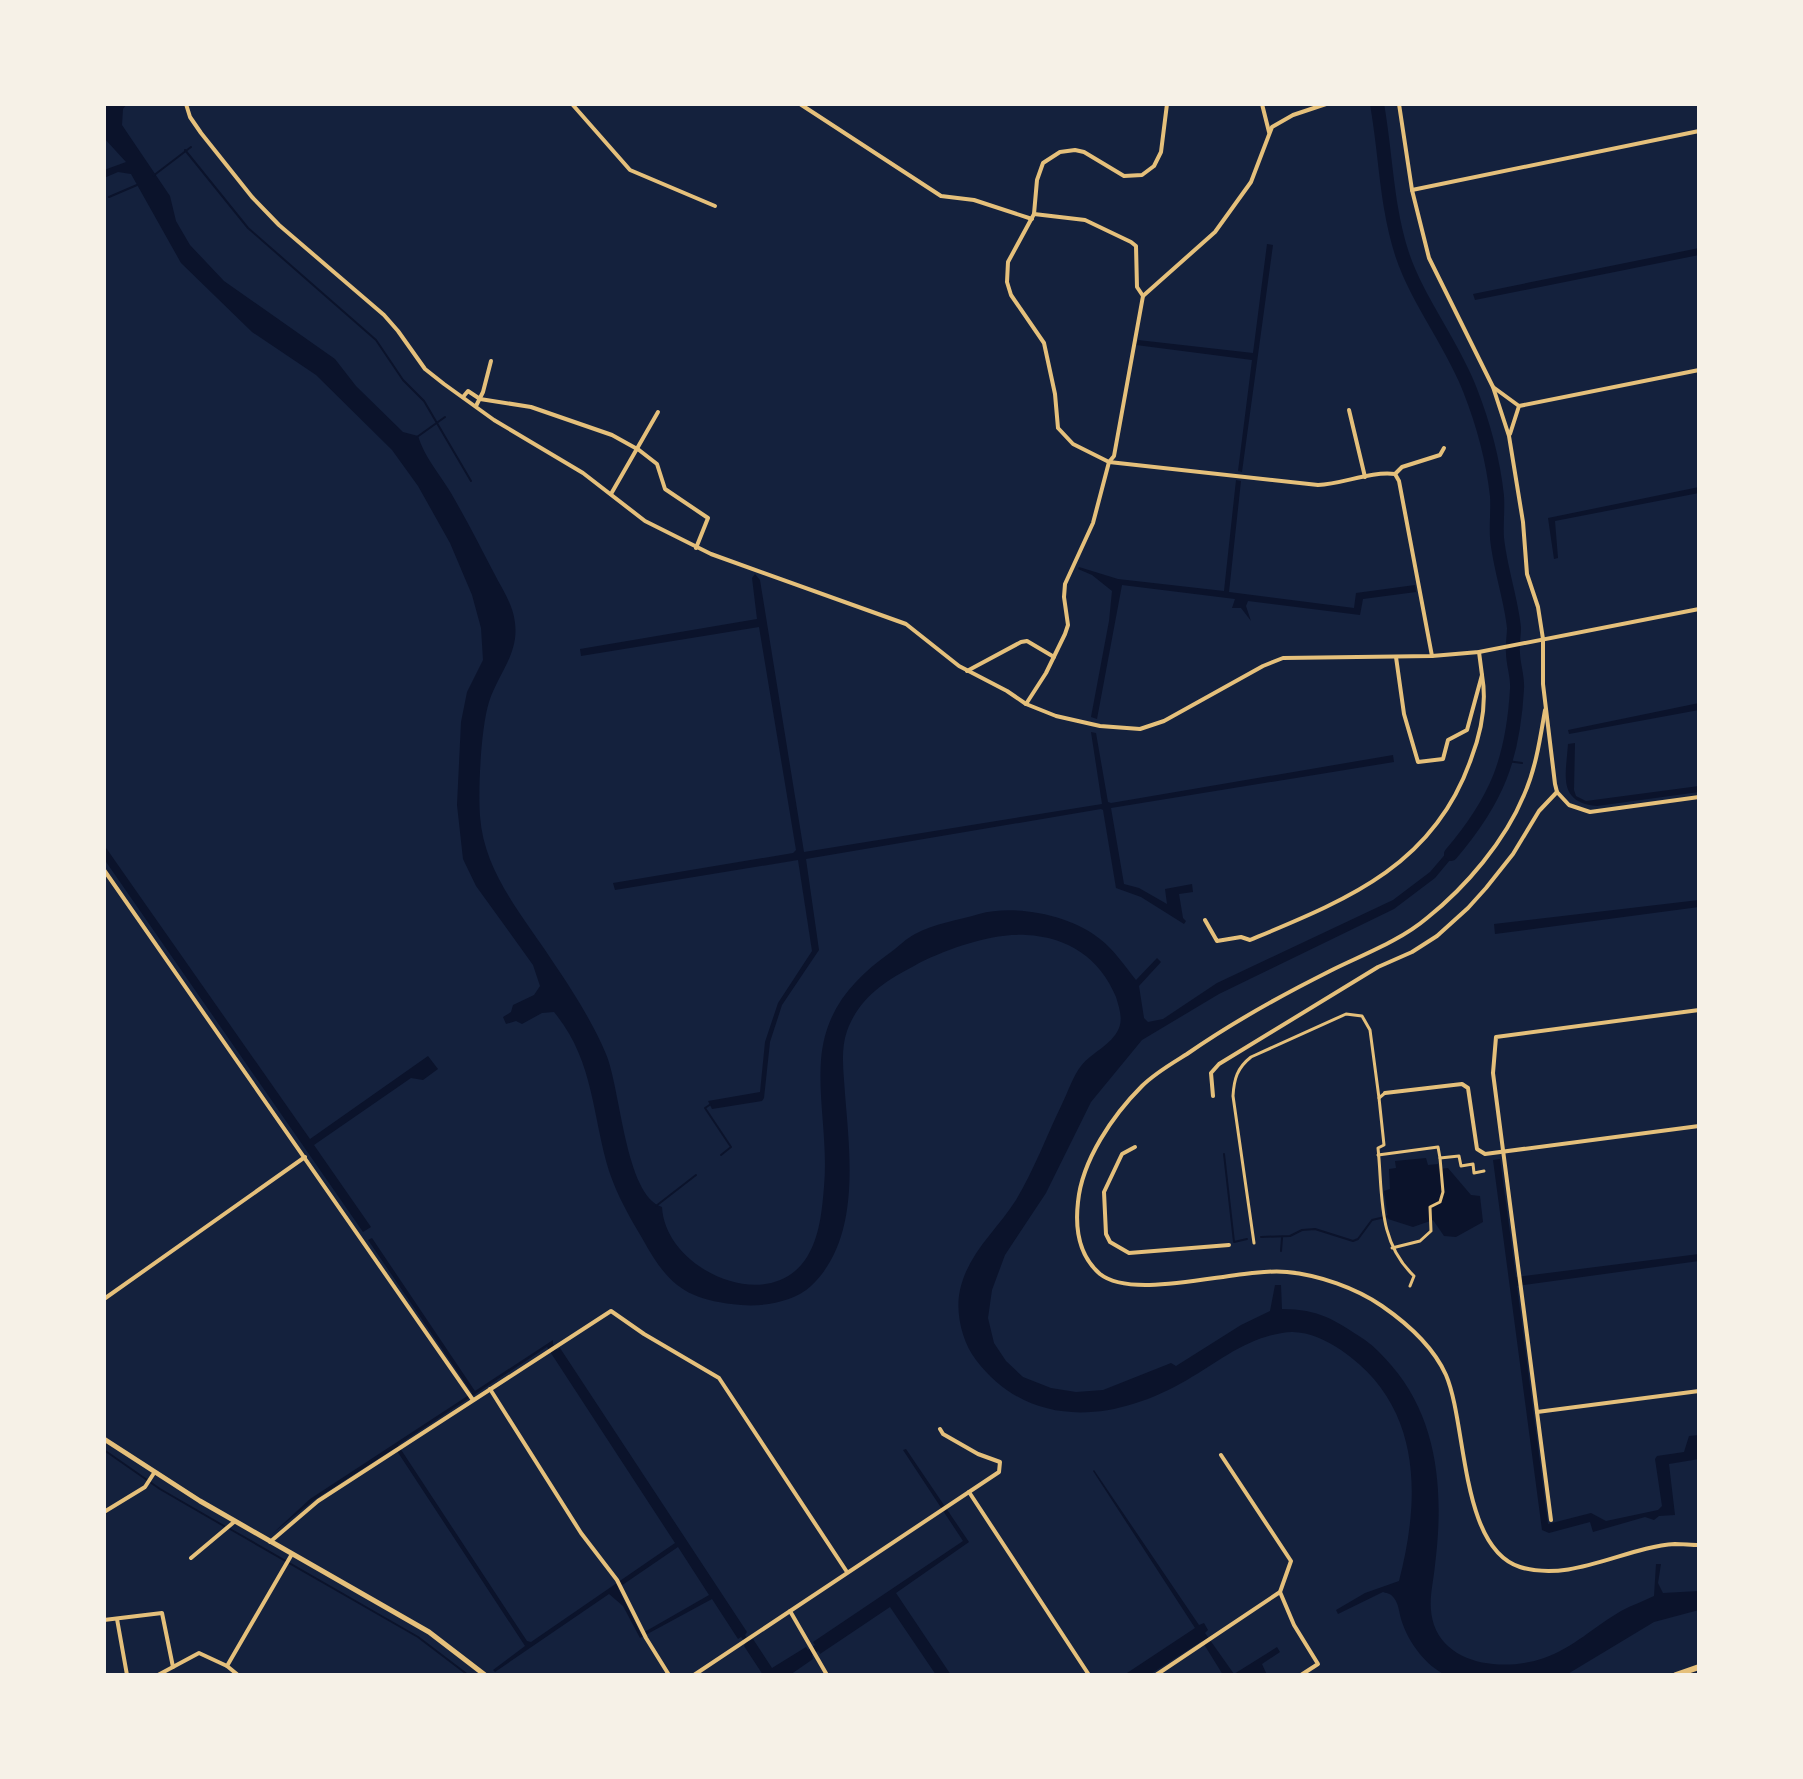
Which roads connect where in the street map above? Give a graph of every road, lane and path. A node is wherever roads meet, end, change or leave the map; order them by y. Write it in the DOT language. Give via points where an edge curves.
graph roads {
  1 [pos="186,104"];
  2 [pos="572,104"];
  3 [pos="800,104"];
  4 [pos="1167,104"];
  5 [pos="1262,104"];
  6 [pos="1326,104"];
  7 [pos="1399,104"];
  8 [pos="1699,131"];
  9 [pos="1269,132"];
  10 [pos="1412,190"];
  11 [pos="715,206"];
  12 [pos="1033,216"];
  13 [pos="1143,296"];
  14 [pos="491,361"];
  15 [pos="1699,370"];
  16 [pos="1493,387"];
  17 [pos="463,397"];
  18 [pos="480,399"];
  19 [pos="476,406"];
  20 [pos="1519,406"];
  21 [pos="1349,410"];
  22 [pos="658,412"];
  23 [pos="1509,436"];
  24 [pos="1444,448"];
  25 [pos="639,450"];
  26 [pos="1109,462"];
  27 [pos="1395,474"];
  28 [pos="1365,477"];
  29 [pos="611,494"];
  30 [pos="696,548"];
  31 [pos="1699,609"];
  32 [pos="1543,639"];
  33 [pos="1479,652"];
  34 [pos="1432,656"];
  35 [pos="1054,657"];
  36 [pos="1396,657"];
  37 [pos="967,671"];
  38 [pos="1482,675"];
  39 [pos="1026,704"];
  40 [pos="1545,708"];
  41 [pos="1557,792"];
  42 [pos="1699,797"];
  43 [pos="104,870"];
  44 [pos="1205,920"];
  45 [pos="1699,1010"];
  46 [pos="1385,1093"];
  47 [pos="1213,1096"];
  48 [pos="1379,1098"];
  49 [pos="1699,1126"];
  50 [pos="1135,1147"];
  51 [pos="1505,1152"];
  52 [pos="1378,1155"];
  53 [pos="305,1157"];
  54 [pos="1440,1158"];
  55 [pos="1484,1171"];
  56 [pos="1254,1243"];
  57 [pos="1229,1245"];
  58 [pos="1392,1248"];
  59 [pos="1410,1286"];
  60 [pos="104,1299"];
  61 [pos="490,1389"];
  62 [pos="1699,1391"];
  63 [pos="473,1400"];
  64 [pos="1537,1412"];
  65 [pos="940,1429"];
  66 [pos="104,1439"];
  67 [pos="1221,1455"];
  68 [pos="153,1475"];
  69 [pos="969,1492"];
  70 [pos="104,1512"];
  71 [pos="1551,1520"];
  72 [pos="232,1524"];
  73 [pos="270,1542"];
  74 [pos="1699,1545"];
  75 [pos="291,1557"];
  76 [pos="191,1558"];
  77 [pos="847,1572"];
  78 [pos="1280,1592"];
  79 [pos="790,1611"];
  80 [pos="117,1619"];
  81 [pos="104,1620"];
  82 [pos="227,1666"];
  83 [pos="173,1667"];
  84 [pos="1699,1667"];
  85 [pos="127,1675"];
  86 [pos="158,1675"];
  87 [pos="238,1675"];
  88 [pos="485,1675"];
  89 [pos="669,1675"];
  90 [pos="694,1675"];
  91 [pos="827,1675"];
  92 [pos="1089,1675"];
  93 [pos="1156,1675"];
  94 [pos="1301,1675"];
  95 [pos="1676,1675"];
  1 -- 17 [label="street" via="201,133 252,197 384,315 425,369"];
  2 -- 11 [label="street" via="630,170"];
  3 -- 12 [label="street" via="941,196"];
  4 -- 12 [label="street" via="1161,152 1149,171 1124,176 1084,152 1060,152 1039,171"];
  5 -- 9 [label="street"];
  6 -- 9 [label="street" via="1293,115"];
  7 -- 10 [label="street"];
  8 -- 10 [label="street"];
  9 -- 13 [label="street" via="1257,171 1215,232"];
  10 -- 16 [label="street" via="1429,258"];
  12 -- 13 [label="street" via="1085,220 1131,242 1136,246 1137,287"];
  12 -- 26 [label="street" via="1008,262 1007,282 1044,343 1058,428 1073,444"];
  13 -- 26 [label="street"];
  14 -- 18 [label="street"];
  15 -- 20 [label="street"];
  16 -- 20 [label="street"];
  16 -- 23 [label="street"];
  17 -- 18 [label="street" via="468,391"];
  17 -- 19 [label="street"];
  18 -- 19 [label="street"];
  18 -- 25 [label="street" via="531,407"];
  19 -- 29 [label="street"];
  20 -- 23 [label="street"];
  21 -- 28 [label="street"];
  22 -- 25 [label="street"];
  23 -- 32 [label="street" via="1527,574"];
  24 -- 27 [label="street" via="1440,455"];
  25 -- 29 [label="street"];
  25 -- 30 [label="street" via="657,464 665,489 708,518"];
  26 -- 28 [label="street" via="1318,485"];
  26 -- 35 [label="street" via="1093,523 1065,584 1068,625"];
  27 -- 28 [label="street"];
  27 -- 34 [label="street"];
  29 -- 30 [label="street" via="645,521"];
  30 -- 37 [label="street" via="906,624"];
  31 -- 32 [label="street"];
  32 -- 33 [label="street"];
  32 -- 40 [label="street"];
  33 -- 34 [label="street"];
  33 -- 38 [label="street"];
  34 -- 36 [label="street"];
  35 -- 37 [label="street" via="1027,641"];
  35 -- 39 [label="street"];
  36 -- 38 [label="street" via="1418,762 1443,759 1448,740 1467,730"];
  36 -- 39 [label="street" via="1283,658 1140,729 1085,723"];
  37 -- 39 [label="street"];
  38 -- 44 [label="street" via="1481,721 1468,770 1445,812 1409,856 1374,882 1250,940 1217,941"];
  40 -- 41 [label="street"];
  40 -- 74 [label="street" via="1524,796 1489,852 1426,920 1226,1026 1142,1086 1100,1142 1079,1187 1079,1242 1089,1261 1112,1281 1150,1284 1286,1271 1344,1287 1401,1320 1424,1342 1448,1379 1483,1529 1495,1551 1520,1567 1557,1569 1674,1544"];
  41 -- 42 [label="street" via="1569,805 1590,812"];
  41 -- 47 [label="street" via="1486,888 1437,936 1219,1064 1211,1073"];
  43 -- 53 [label="street"];
  45 -- 51 [label="street" via="1496,1037 1493,1073"];
  46 -- 48 [label="street"];
  46 -- 51 [label="street" via="1462,1084 1468,1088 1477,1149 1485,1154"];
  48 -- 52 [label="street" via="1384,1145"];
  48 -- 56 [label="street" via="1370,1030 1362,1016 1354,1014 1242,1065 1233,1096"];
  49 -- 51 [label="street"];
  50 -- 57 [label="street" via="1122,1154 1104,1192 1110,1242 1129,1253"];
  51 -- 64 [label="street"];
  52 -- 54 [label="street" via="1438,1147"];
  52 -- 58 [label="street"];
  53 -- 60 [label="street"];
  53 -- 63 [label="street"];
  54 -- 55 [label="street" via="1459,1156 1461,1166 1473,1164 1474,1173"];
  54 -- 58 [label="street" via="1443,1192 1440,1202 1430,1207 1431,1231"];
  58 -- 59 [label="street" via="1414,1276"];
  61 -- 63 [label="street"];
  61 -- 77 [label="street" via="611,1311 719,1378"];
  61 -- 89 [label="street" via="617,1580"];
  62 -- 64 [label="street"];
  63 -- 73 [label="street" via="318,1501"];
  64 -- 71 [label="street"];
  65 -- 69 [label="street" via="1000,1462 999,1472"];
  66 -- 68 [label="main road"];
  67 -- 78 [label="street" via="1291,1561"];
  68 -- 70 [label="street" via="145,1487"];
  68 -- 72 [label="main road"];
  69 -- 77 [label="street"];
  69 -- 92 [label="street"];
  72 -- 73 [label="main road"];
  72 -- 76 [label="street"];
  73 -- 75 [label="main road"];
  75 -- 82 [label="street"];
  75 -- 88 [label="main road" via="429,1632"];
  77 -- 79 [label="street"];
  78 -- 93 [label="street"];
  78 -- 94 [label="street" via="1318,1664"];
  79 -- 90 [label="street"];
  79 -- 91 [label="street"];
  80 -- 81 [label="street"];
  80 -- 83 [label="street" via="162,1613"];
  80 -- 85 [label="street"];
  82 -- 83 [label="street" via="199,1653"];
  82 -- 87 [label="street"];
  83 -- 86 [label="street"];
  84 -- 95 [label="highway"];
}
